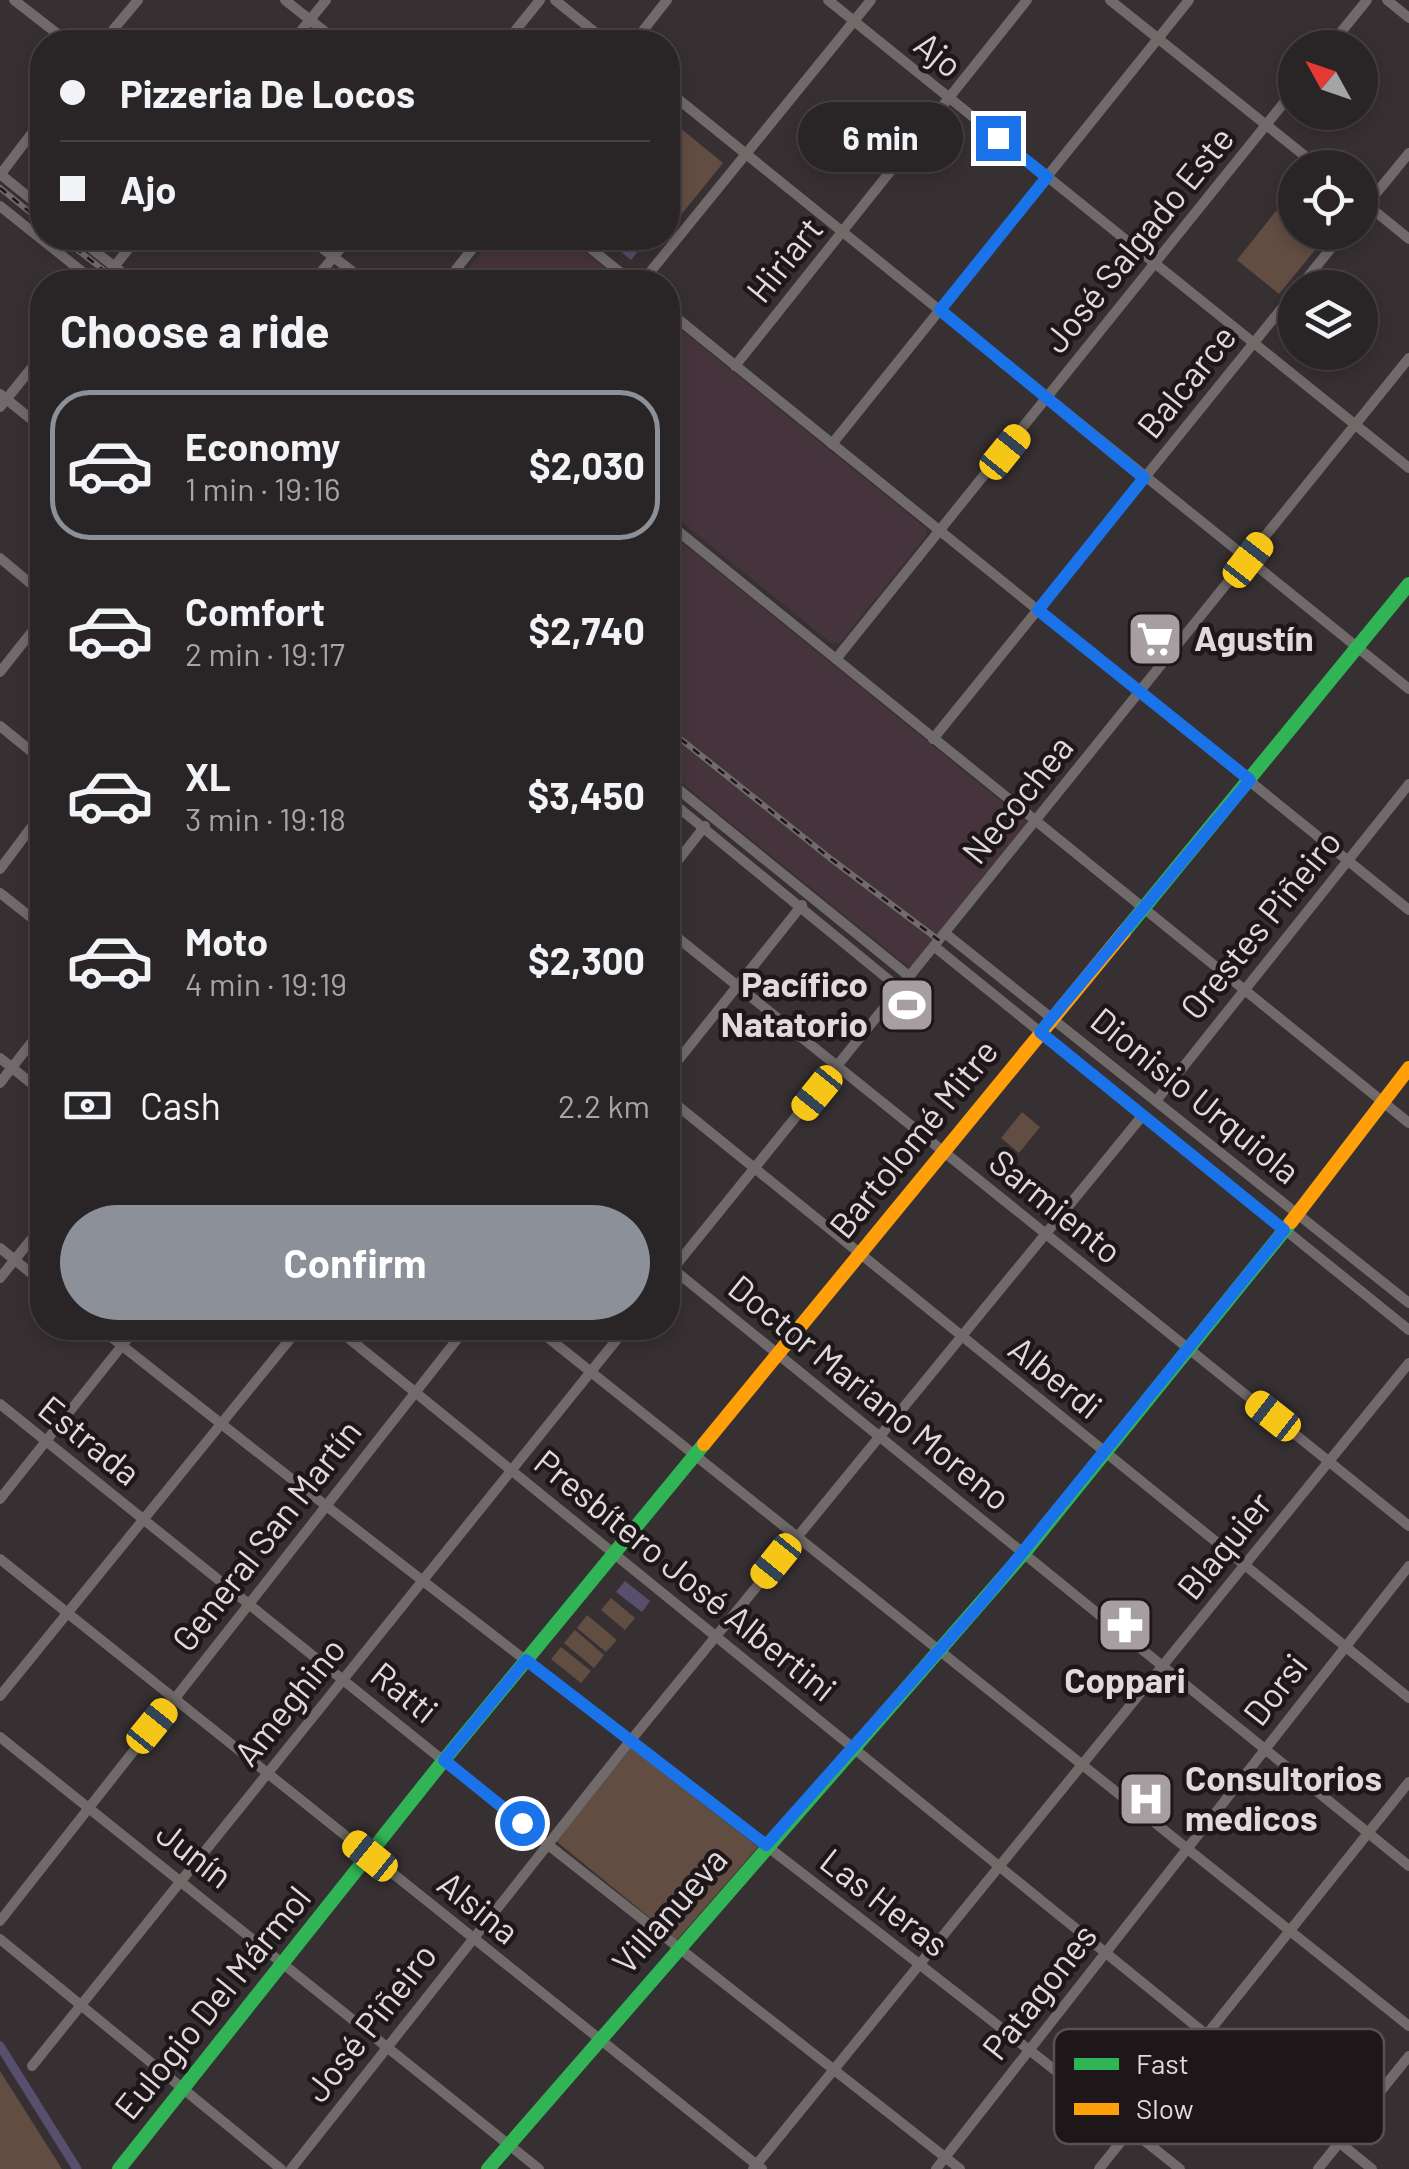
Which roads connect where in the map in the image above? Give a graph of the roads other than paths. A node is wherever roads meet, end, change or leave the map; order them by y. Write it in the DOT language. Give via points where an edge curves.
graph roads {
  1 [pos="14,0"];
  2 [pos="138,0"];
  3 [pos="285,0"];
  4 [pos="326,0"];
  5 [pos="540,0"];
  6 [pos="555,0"];
  7 [pos="668,0"];
  8 [pos="828,0"];
  9 [pos="870,0"];
  10 [pos="1027,0"];
  11 [pos="1110,0"];
  12 [pos="1189,0"];
  13 [pos="1366,0"];
  14 [pos="1387,0"];
  15 [pos="1409,18"];
  16 [pos="310,20"];
  17 [pos="854,21"];
  18 [pos="53,30"];
  19 [pos="113,30"];
  20 [pos="302,30"];
  21 [pos="323,30"];
  22 [pos="516,30"];
  23 [pos="592,30"];
  24 [pos="644,30"];
  25 [pos="1342,30"];
  26 [pos="1158,38"];
  27 [pos="950,100"];
  28 [pos="680,102"];
  29 [pos="1278,110"];
  30 [pos="1266,124"];
  31 [pos="30,135"];
  32 [pos="1298,150"];
  33 [pos="1409,153"];
  34 [pos="745,154"];
  35 [pos="0,174"];
  36 [pos="1047,177"];
  37 [pos="1378,188"];
  38 [pos="30,198"];
  39 [pos="0,206"];
  40 [pos="1378,217"];
  41 [pos="30,230"];
  42 [pos="843,232"];
  43 [pos="680,235"];
  44 [pos="1409,239"];
  45 [pos="55,250"];
  46 [pos="93,250"];
  47 [pos="127,250"];
  48 [pos="325,250"];
  49 [pos="340,250"];
  50 [pos="471,250"];
  51 [pos="593,250"];
  52 [pos="668,250"];
  53 [pos="1329,250"];
  54 [pos="334,257"];
  55 [pos="1156,264"];
  56 [pos="114,267"];
  57 [pos="80,270"];
  58 [pos="118,270"];
  59 [pos="324,270"];
  60 [pos="351,270"];
  61 [pos="456,270"];
  62 [pos="617,270"];
  63 [pos="652,270"];
  64 [pos="1313,270"];
  65 [pos="940,310"];
  66 [pos="1278,313"];
  67 [pos="680,321"];
  68 [pos="1254,343"];
  69 [pos="1409,358"];
  70 [pos="735,366"];
  71 [pos="30,368"];
  72 [pos="1048,399"];
  73 [pos="2,400"];
  74 [pos="30,420"];
  75 [pos="1355,425"];
  76 [pos="832,444"];
  77 [pos="1409,468"];
  78 [pos="1144,478"];
  79 [pos="941,531"];
  80 [pos="680,533"];
  81 [pos="0,558"];
  82 [pos="1248,560"];
  83 [pos="30,583"];
  84 [pos="1409,584"];
  85 [pos="1038,610"];
  86 [pos="30,634"];
  87 [pos="1357,646"];
  88 [pos="836,659"];
  89 [pos="0,672"];
  90 [pos="1409,690"];
  91 [pos="1140,691"];
  92 [pos="0,726"];
  93 [pos="933,739"];
  94 [pos="30,750"];
  95 [pos="1250,780"];
  96 [pos="1409,784"];
  97 [pos="680,791"];
  98 [pos="680,809"];
  99 [pos="712,818"];
  100 [pos="1036,822"];
  101 [pos="30,828"];
  102 [pos="703,828"];
  103 [pos="680,858"];
  104 [pos="1348,860"];
  105 [pos="0,869"];
  106 [pos="0,893"];
  107 [pos="809,896"];
  108 [pos="800,907"];
  109 [pos="1143,909"];
  110 [pos="1409,910"];
  111 [pos="30,917"];
  112 [pos="946,934"];
  113 [pos="680,940"];
  114 [pos="935,947"];
  115 [pos="910,978"];
  116 [pos="738,986"];
  117 [pos="900,989"];
  118 [pos="1243,990"];
  119 [pos="1053,1018"];
  120 [pos="1040,1032"];
  121 [pos="30,1045"];
  122 [pos="0,1058"];
  123 [pos="680,1058"];
  124 [pos="12,1068"];
  125 [pos="838,1068"];
  126 [pos="1409,1068"];
  127 [pos="30,1082"];
  128 [pos="0,1083"];
  129 [pos="1156,1100"];
  130 [pos="1382,1102"];
  131 [pos="680,1108"];
  132 [pos="1143,1115"];
  133 [pos="1409,1124"];
  134 [pos="944,1151"];
  135 [pos="754,1169"];
  136 [pos="1297,1214"];
  137 [pos="1284,1230"];
  138 [pos="1046,1236"];
  139 [pos="30,1241"];
  140 [pos="0,1248"];
  141 [pos="858,1253"];
  142 [pos="680,1256"];
  143 [pos="15,1260"];
  144 [pos="30,1272"];
  145 [pos="0,1278"];
  146 [pos="680,1278"];
  147 [pos="1409,1303"];
  148 [pos="1409,1330"];
  149 [pos="960,1336"];
  150 [pos="115,1340"];
  151 [pos="127,1340"];
  152 [pos="289,1340"];
  153 [pos="351,1340"];
  154 [pos="457,1340"];
  155 [pos="551,1340"];
  156 [pos="617,1340"];
  157 [pos="122,1346"];
  158 [pos="1188,1349"];
  159 [pos="778,1354"];
  160 [pos="1409,1363"];
  161 [pos="591,1373"];
  162 [pos="416,1393"];
  163 [pos="0,1404"];
  164 [pos="222,1425"];
  165 [pos="877,1436"];
  166 [pos="46,1441"];
  167 [pos="1104,1453"];
  168 [pos="696,1456"];
  169 [pos="1330,1461"];
  170 [pos="512,1472"];
  171 [pos="0,1499"];
  172 [pos="326,1504"];
  173 [pos="144,1520"];
  174 [pos="1409,1526"];
  175 [pos="796,1536"];
  176 [pos="1024,1552"];
  177 [pos="613,1553"];
  178 [pos="0,1559"];
  179 [pos="1246,1566"];
  180 [pos="1409,1566"];
  181 [pos="423,1580"];
  182 [pos="249,1604"];
  183 [pos="68,1612"];
  184 [pos="717,1636"];
  185 [pos="1344,1647"];
  186 [pos="941,1651"];
  187 [pos="526,1660"];
  188 [pos="1161,1667"];
  189 [pos="344,1680"];
  190 [pos="0,1696"];
  191 [pos="1409,1698"];
  192 [pos="174,1699"];
  193 [pos="0,1737"];
  194 [pos="631,1740"];
  195 [pos="855,1749"];
  196 [pos="1264,1749"];
  197 [pos="444,1760"];
  198 [pos="1082,1763"];
  199 [pos="267,1774"];
  200 [pos="1409,1782"];
  201 [pos="89,1808"];
  202 [pos="1368,1834"];
  203 [pos="547,1844"];
  204 [pos="766,1845"];
  205 [pos="1186,1848"];
  206 [pos="370,1856"];
  207 [pos="1409,1866"];
  208 [pos="999,1867"];
  209 [pos="181,1879"];
  210 [pos="0,1921"];
  211 [pos="1292,1931"];
  212 [pos="0,1939"];
  213 [pos="473,1939"];
  214 [pos="679,1947"];
  215 [pos="1107,1952"];
  216 [pos="284,1962"];
  217 [pos="918,1966"];
  218 [pos="81,2004"];
  219 [pos="1409,2026"];
  220 [pos="1200,2029"];
  221 [pos="1214,2029"];
  222 [pos="598,2039"];
  223 [pos="387,2046"];
  224 [pos="1031,2051"];
  225 [pos="1409,2056"];
  226 [pos="32,2066"];
  227 [pos="1054,2069"];
  228 [pos="833,2070"];
  229 [pos="1384,2087"];
  230 [pos="183,2088"];
  231 [pos="509,2144"];
  232 [pos="1120,2144"];
  233 [pos="1149,2144"];
  234 [pos="1338,2144"];
  235 [pos="1340,2144"];
  236 [pos="946,2158"];
  237 [pos="757,2168"];
  238 [pos="119,2169"];
  239 [pos="280,2169"];
  240 [pos="291,2169"];
  241 [pos="488,2169"];
  242 [pos="539,2169"];
  243 [pos="936,2169"];
  244 [pos="960,2169"];
  245 [pos="1099,2169"];
  246 [pos="1180,2169"];
  247 [pos="1318,2169"];
  248 [pos="1372,2169"];
  1 -- 18 [label="street"];
  2 -- 19 [label="street"];
  3 -- 16 [label="street"];
  4 -- 16 [label="street"];
  5 -- 22 [label="street"];
  6 -- 23 [label="street"];
  7 -- 24 [label="street"];
  8 -- 17 [label="street, Ajo"];
  9 -- 17 [label="street"];
  10 -- 27 [label="street, Hiriart"];
  11 -- 26 [label="street"];
  12 -- 26 [label="street"];
  13 -- 25 [label="street"];
  14 -- 15 [label="street"];
  16 -- 20 [label="street"];
  16 -- 21 [label="street"];
  17 -- 27 [label="street, Ajo"];
  17 -- 34 [label="street"];
  26 -- 30 [label="street"];
  26 -- 36 [label="street"];
  27 -- 36 [label="street, Ajo"];
  27 -- 42 [label="street, Hiriart"];
  28 -- 34 [label="street"];
  29 -- 30 [label="street, José Salgado Este"];
  30 -- 32 [label="street"];
  30 -- 55 [label="street, José Salgado Este"];
  31 -- 35 [label="street"];
  33 -- 37 [label="street"];
  34 -- 42 [label="street"];
  34 -- 43 [label="street"];
  35 -- 38 [label="street"];
  36 -- 55 [label="street, Ajo"];
  36 -- 65 [label="street"];
  39 -- 41 [label="street"];
  40 -- 44 [label="street"];
  42 -- 65 [label="street"];
  42 -- 70 [label="street, Hiriart"];
  45 -- 57 [label="street"];
  46 -- 56 [label="street"];
  47 -- 56 [label="street"];
  48 -- 54 [label="street"];
  49 -- 54 [label="street"];
  50 -- 61 [label="street"];
  51 -- 62 [label="street"];
  52 -- 63 [label="street"];
  53 -- 64 [label="street, Balcarce"];
  54 -- 59 [label="street"];
  54 -- 60 [label="street"];
  55 -- 68 [label="street, Ajo"];
  55 -- 72 [label="street, José Salgado Este"];
  56 -- 58 [label="street"];
  65 -- 72 [label="street"];
  65 -- 76 [label="street"];
  66 -- 68 [label="street, Balcarce"];
  67 -- 70 [label="street"];
  68 -- 75 [label="street, Ajo"];
  68 -- 78 [label="street, Balcarce"];
  69 -- 75 [label="street, Necochea"];
  70 -- 76 [label="street"];
  71 -- 73 [label="street"];
  72 -- 78 [label="street"];
  72 -- 79 [label="street, José Salgado Este"];
  73 -- 74 [label="street"];
  75 -- 77 [label="street, Ajo"];
  75 -- 82 [label="street, Necochea"];
  76 -- 79 [label="street"];
  78 -- 82 [label="street"];
  78 -- 85 [label="street, Balcarce"];
  79 -- 85 [label="street"];
  79 -- 88 [label="street, José Salgado Este"];
  80 -- 88 [label="street"];
  81 -- 83 [label="street"];
  82 -- 87 [label="street"];
  82 -- 91 [label="street, Necochea"];
  84 -- 87 [label="street, Bartolomé Mitre"];
  85 -- 91 [label="street"];
  85 -- 93 [label="street, Balcarce"];
  86 -- 89 [label="street"];
  87 -- 90 [label="street"];
  87 -- 95 [label="street, Bartolomé Mitre"];
  88 -- 93 [label="street"];
  91 -- 95 [label="street"];
  91 -- 100 [label="street, Necochea"];
  92 -- 94 [label="street"];
  93 -- 100 [label="street"];
  95 -- 104 [label="street"];
  95 -- 109 [label="street, Bartolomé Mitre"];
  96 -- 104 [label="street, Orestes Piñeiro"];
  97 -- 99 [label="street"];
  98 -- 102 [label="street"];
  99 -- 102 [label="street"];
  99 -- 107 [label="street"];
  100 -- 109 [label="street"];
  100 -- 112 [label="street, Necochea"];
  101 -- 105 [label="street"];
  102 -- 103 [label="street"];
  102 -- 108 [label="street"];
  104 -- 110 [label="street"];
  104 -- 118 [label="street, Orestes Piñeiro"];
  106 -- 111 [label="street"];
  107 -- 108 [label="street"];
  107 -- 115 [label="street"];
  108 -- 116 [label="street"];
  108 -- 117 [label="street"];
  109 -- 118 [label="street"];
  109 -- 119 [label="street, Bartolomé Mitre"];
  112 -- 114 [label="street, Necochea"];
  112 -- 119 [label="street, Dionisio Urquiola"];
  113 -- 116 [label="street, Sarmiento"];
  114 -- 115 [label="street, Necochea"];
  114 -- 120 [label="street, Dionisio Urquiola"];
  115 -- 117 [label="street, Necochea"];
  116 -- 123 [label="street"];
  116 -- 125 [label="street, Sarmiento"];
  117 -- 125 [label="street, Necochea"];
  118 -- 129 [label="street, Orestes Piñeiro"];
  118 -- 130 [label="street"];
  119 -- 120 [label="street, Bartolomé Mitre"];
  119 -- 129 [label="street, Dionisio Urquiola"];
  120 -- 132 [label="street, Dionisio Urquiola"];
  120 -- 134 [label="street, Bartolomé Mitre"];
  121 -- 124 [label="street"];
  122 -- 124 [label="street"];
  124 -- 127 [label="street"];
  124 -- 128 [label="street"];
  125 -- 134 [label="street, Sarmiento"];
  125 -- 135 [label="street, Necochea"];
  126 -- 130 [label="street, Villanueva"];
  129 -- 136 [label="street, Dionisio Urquiola"];
  130 -- 133 [label="street"];
  130 -- 136 [label="street, Villanueva"];
  131 -- 135 [label="street, Alberdi"];
  132 -- 137 [label="street, Dionisio Urquiola"];
  132 -- 138 [label="street"];
  134 -- 138 [label="street, Sarmiento"];
  134 -- 141 [label="street, Bartolomé Mitre"];
  135 -- 141 [label="street, Alberdi"];
  135 -- 142 [label="street, Necochea"];
  136 -- 137 [label="street, Villanueva"];
  136 -- 147 [label="street, Dionisio Urquiola"];
  137 -- 148 [label="street, Dionisio Urquiola"];
  137 -- 158 [label="street, Villanueva"];
  138 -- 149 [label="street"];
  138 -- 158 [label="street, Sarmiento"];
  139 -- 143 [label="street"];
  140 -- 143 [label="street"];
  141 -- 149 [label="street, Alberdi"];
  141 -- 159 [label="street, Bartolomé Mitre"];
  143 -- 144 [label="street"];
  143 -- 145 [label="street"];
  146 -- 159 [label="street, Doctor Mariano Moreno"];
  149 -- 165 [label="street"];
  149 -- 167 [label="street, Alberdi"];
  150 -- 157 [label="street, Las Heras"];
  151 -- 157 [label="street"];
  152 -- 164 [label="street"];
  153 -- 162 [label="street, Presbítero José Albertini"];
  154 -- 162 [label="street, General San Martín"];
  155 -- 161 [label="street"];
  156 -- 161 [label="street"];
  157 -- 164 [label="street, Las Heras"];
  157 -- 166 [label="street"];
  158 -- 167 [label="street, Villanueva"];
  158 -- 169 [label="street, Sarmiento"];
  159 -- 165 [label="street, Doctor Mariano Moreno"];
  159 -- 168 [label="street, Bartolomé Mitre"];
  160 -- 169 [label="street, Blaquier"];
  161 -- 168 [label="street"];
  161 -- 170 [label="street, Ameghino"];
  162 -- 170 [label="street, Presbítero José Albertini"];
  162 -- 172 [label="street, General San Martín"];
  163 -- 166 [label="street, Estrada"];
  164 -- 172 [label="street, Las Heras"];
  164 -- 173 [label="street"];
  165 -- 175 [label="street"];
  165 -- 176 [label="street, Doctor Mariano Moreno"];
  166 -- 171 [label="street"];
  166 -- 173 [label="street, Estrada"];
  167 -- 176 [label="street, Villanueva"];
  167 -- 179 [label="street, Alberdi"];
  168 -- 175 [label="street"];
  168 -- 177 [label="street, Eulogio Del Mármol"];
  169 -- 174 [label="street, Sarmiento"];
  169 -- 179 [label="street, Blaquier"];
  170 -- 177 [label="street, Presbítero José Albertini"];
  170 -- 181 [label="street, Ameghino"];
  172 -- 181 [label="street, Las Heras"];
  172 -- 182 [label="street, General San Martín"];
  173 -- 182 [label="street, Ratti"];
  173 -- 183 [label="street"];
  175 -- 184 [label="street, José Piñeiro"];
  175 -- 186 [label="street"];
  176 -- 186 [label="street, Villanueva"];
  176 -- 188 [label="street, Doctor Mariano Moreno"];
  177 -- 184 [label="street, Presbítero José Albertini"];
  177 -- 187 [label="street, Eulogio Del Mármol"];
  178 -- 183 [label="street, Alsina"];
  179 -- 185 [label="street, Alberdi"];
  179 -- 188 [label="street, Blaquier"];
  180 -- 185 [label="street, Dorsi"];
  181 -- 187 [label="street, Las Heras"];
  181 -- 189 [label="street, Ameghino"];
  182 -- 189 [label="street, Ratti"];
  182 -- 192 [label="street, General San Martín"];
  183 -- 190 [label="street"];
  183 -- 192 [label="street, Alsina"];
  184 -- 194 [label="street, José Piñeiro"];
  184 -- 195 [label="street, Presbítero José Albertini"];
  185 -- 191 [label="street, Alberdi"];
  185 -- 196 [label="street, Dorsi"];
  186 -- 195 [label="street, Villanueva"];
  186 -- 198 [label="street"];
  187 -- 194 [label="street, Las Heras"];
  187 -- 197 [label="street, Eulogio Del Mármol"];
  188 -- 196 [label="street, Doctor Mariano Moreno"];
  188 -- 198 [label="street, Blaquier"];
  189 -- 197 [label="street, Ratti"];
  189 -- 199 [label="street, Ameghino"];
  192 -- 199 [label="street, Alsina"];
  192 -- 201 [label="street, General San Martín"];
  193 -- 201 [label="street, Junín"];
  194 -- 203 [label="street, José Piñeiro"];
  194 -- 204 [label="street, Las Heras"];
  195 -- 204 [label="street, Villanueva"];
  195 -- 208 [label="street, Presbítero José Albertini"];
  196 -- 202 [label="street, Doctor Mariano Moreno"];
  196 -- 205 [label="street, Dorsi"];
  197 -- 203 [label="street, Ratti"];
  197 -- 206 [label="street, Eulogio Del Mármol"];
  198 -- 205 [label="street"];
  198 -- 208 [label="street, Blaquier"];
  199 -- 206 [label="street, Alsina"];
  199 -- 209 [label="street, Ameghino"];
  200 -- 202 [label="street"];
  201 -- 209 [label="street, Junín"];
  201 -- 210 [label="street, General San Martín"];
  202 -- 207 [label="street, Doctor Mariano Moreno"];
  202 -- 211 [label="street"];
  203 -- 213 [label="street, José Piñeiro"];
  203 -- 214 [label="street, Ratti"];
  204 -- 214 [label="street, Villanueva"];
  204 -- 217 [label="street, Las Heras"];
  205 -- 211 [label="street"];
  205 -- 215 [label="street, Patagones"];
  206 -- 213 [label="street, Alsina"];
  206 -- 216 [label="street, Eulogio Del Mármol"];
  208 -- 215 [label="street, Presbítero José Albertini"];
  208 -- 217 [label="street, Blaquier"];
  209 -- 216 [label="street, Junín"];
  209 -- 218 [label="street, Ameghino"];
  211 -- 219 [label="street"];
  211 -- 221 [label="street"];
  212 -- 218 [label="street"];
  213 -- 222 [label="street, Alsina"];
  213 -- 223 [label="street, José Piñeiro"];
  214 -- 222 [label="street, Villanueva"];
  214 -- 228 [label="street, Ratti"];
  215 -- 220 [label="street, Presbítero José Albertini"];
  215 -- 224 [label="street, Patagones"];
  216 -- 223 [label="street, Junín"];
  216 -- 230 [label="street, Eulogio Del Mármol"];
  217 -- 224 [label="street, Las Heras"];
  217 -- 228 [label="street, Blaquier"];
  218 -- 226 [label="street, Ameghino"];
  218 -- 230 [label="street"];
  222 -- 231 [label="street, Villanueva"];
  222 -- 237 [label="street, Alsina"];
  223 -- 231 [label="street, Junín"];
  223 -- 240 [label="street, José Piñeiro"];
  224 -- 227 [label="street, Las Heras"];
  224 -- 236 [label="street, Patagones"];
  225 -- 229 [label="street"];
  228 -- 236 [label="street, Ratti"];
  228 -- 237 [label="street, Blaquier"];
  230 -- 238 [label="street, Eulogio Del Mármol"];
  230 -- 239 [label="street"];
  231 -- 241 [label="street, Villanueva"];
  231 -- 242 [label="street, Junín"];
  232 -- 245 [label="street"];
  233 -- 246 [label="street, Las Heras"];
  234 -- 247 [label="street"];
  235 -- 248 [label="street, Presbítero José Albertini"];
  236 -- 243 [label="street, Patagones"];
  236 -- 244 [label="street, Ratti"];
}
